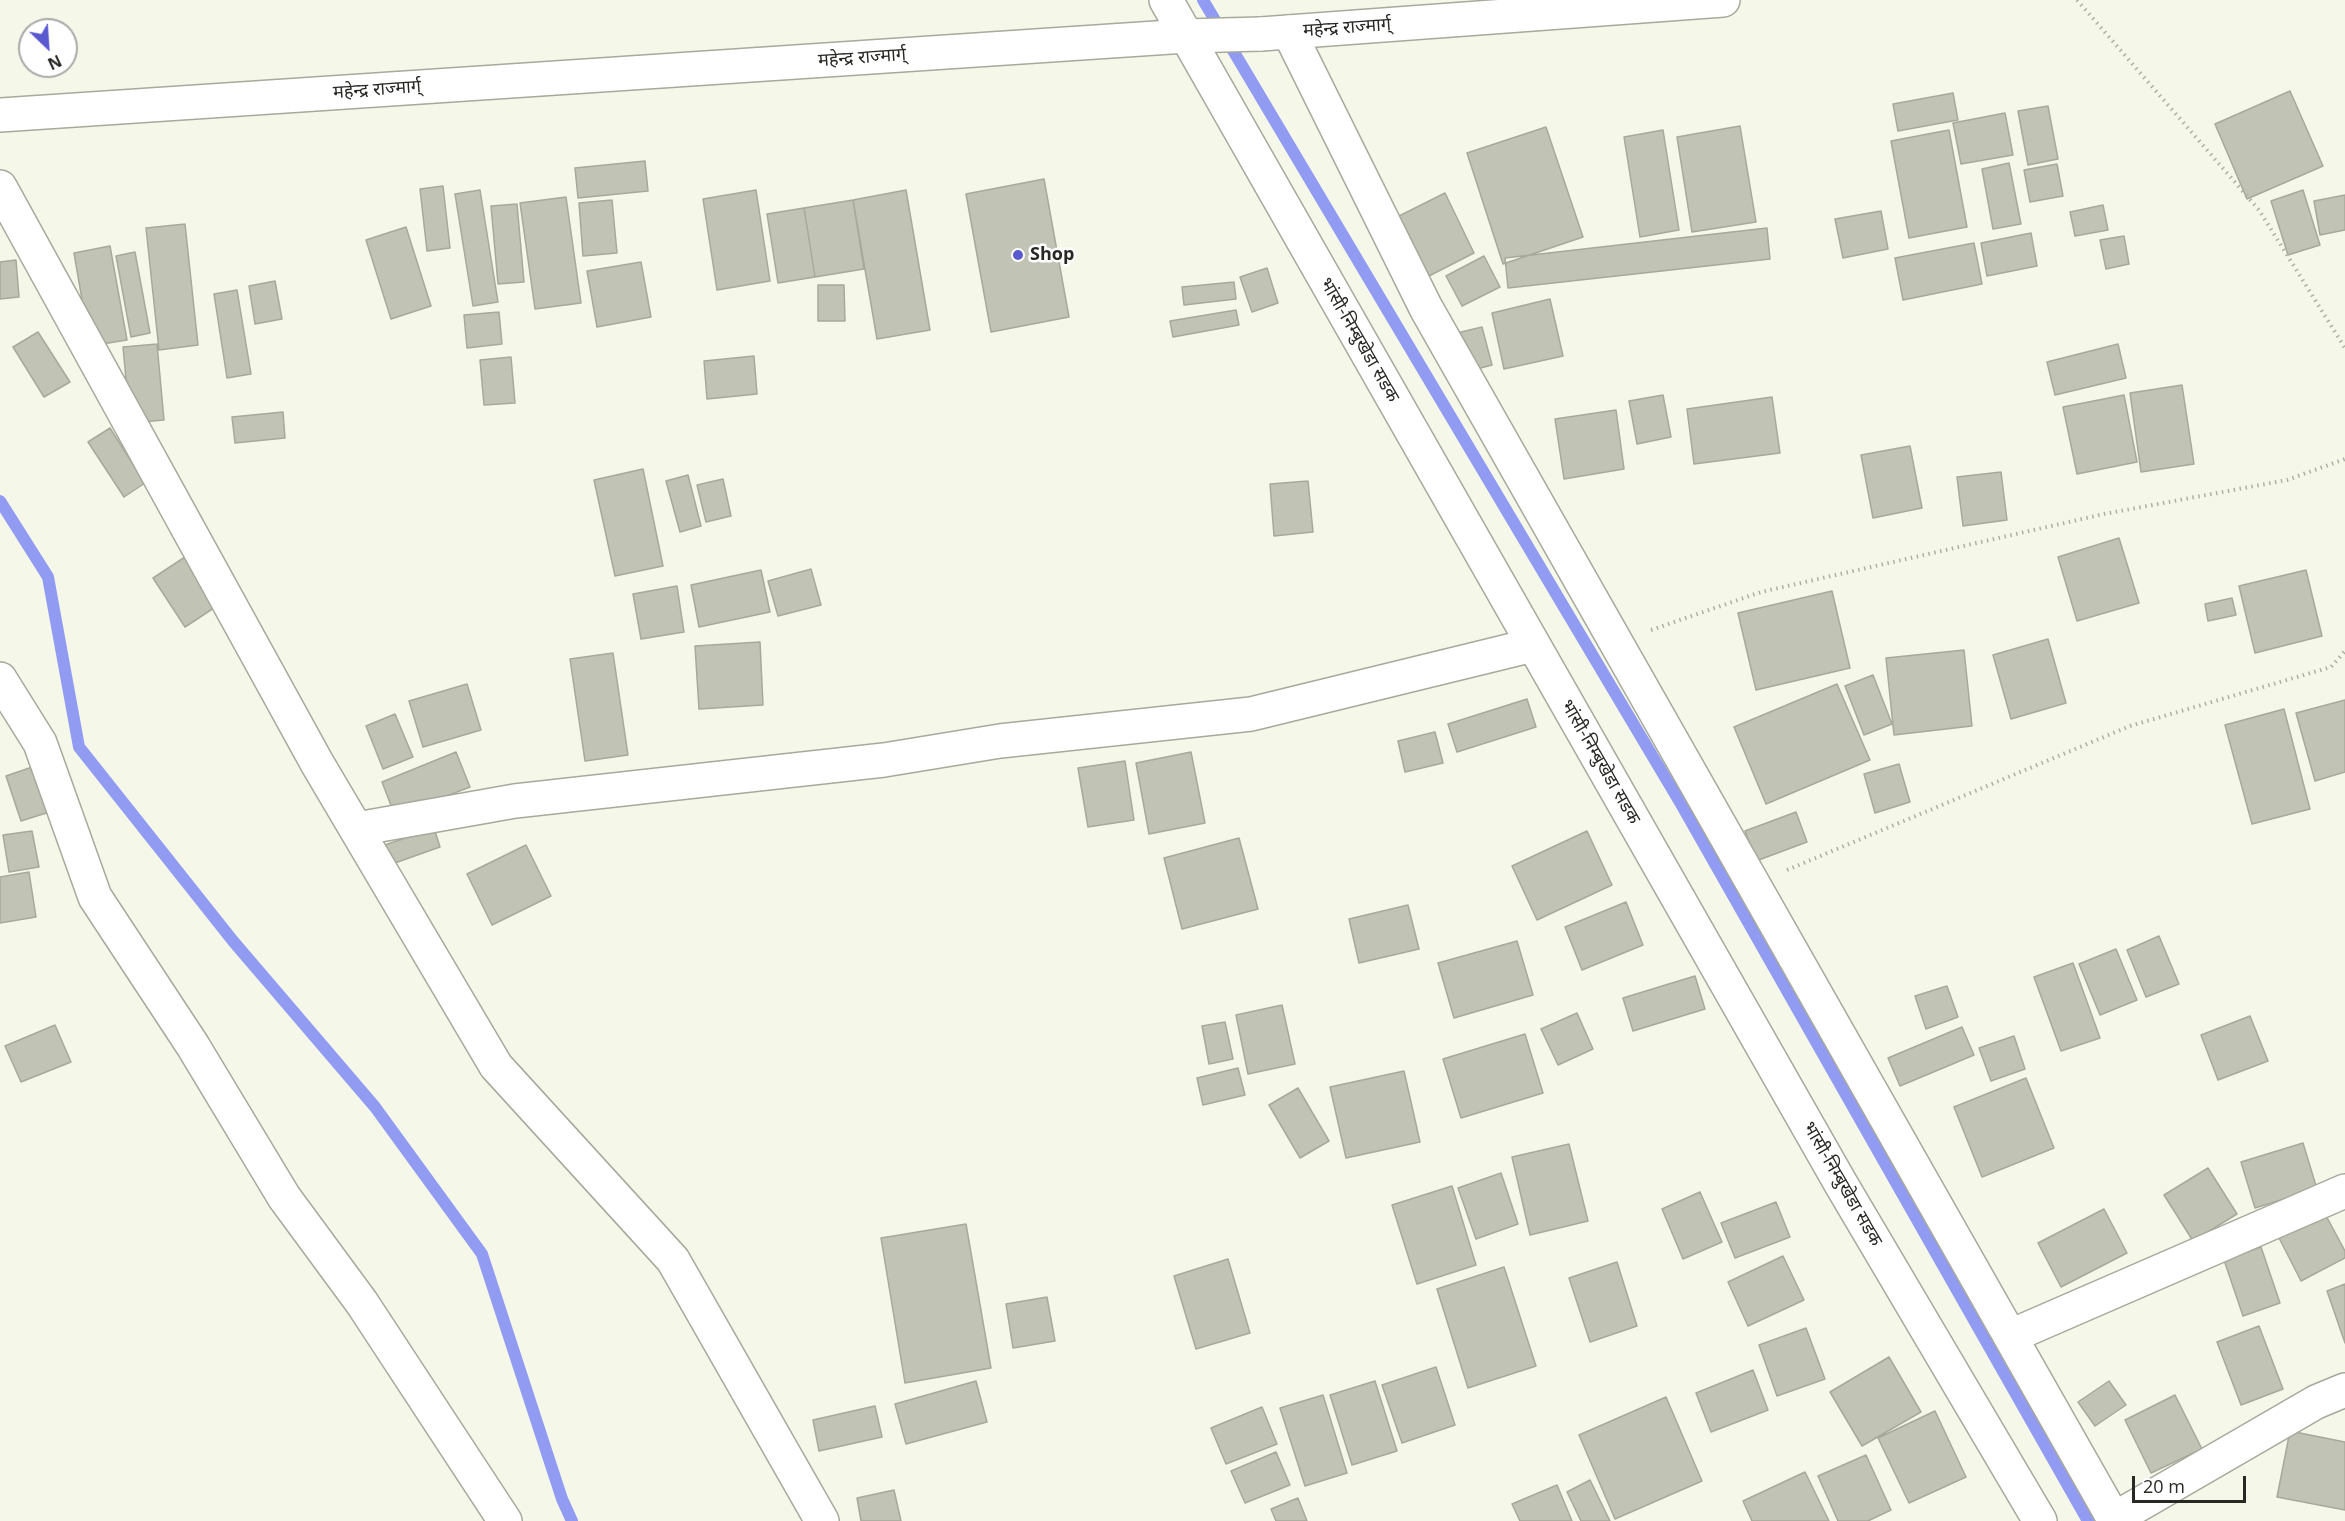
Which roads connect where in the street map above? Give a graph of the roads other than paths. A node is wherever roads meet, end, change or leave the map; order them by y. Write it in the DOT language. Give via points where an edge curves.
graph roads {
  1 [pos="1166,0"];
  2 [pos="1723,0"];
  3 [pos="1275,33"];
  4 [pos="1193,36"];
  5 [pos="0,115"];
  6 [pos="0,187"];
  7 [pos="1533,645"];
  8 [pos="0,679"];
  9 [pos="357,829"];
  10 [pos="2345,1191"];
  11 [pos="2011,1336"];
  12 [pos="2345,1390"];
  13 [pos="2115,1520"];
  14 [pos="505,1521"];
  15 [pos="822,1521"];
  16 [pos="2040,1521"];
  1 -- 4 [label="main road, भांसी-निम्बुखेडा सडक"];
  2 -- 3 [label="main road, महेन्द्र राज्मार्ग्"];
  3 -- 4 [label="main road, महेन्द्र राज्मार्ग्"];
  3 -- 11 [label="main road" via="1426,308"];
  4 -- 5 [label="main road, महेन्द्र राज्मार्ग्"];
  4 -- 7 [label="main road, भांसी-निम्बुखेडा सडक"];
  6 -- 9 [label="main road"];
  7 -- 9 [label="main road" via="1251,714 515,801"];
  7 -- 16 [label="main road, भांसी-निम्बुखेडा सडक" via="1835,1174"];
  8 -- 14 [label="main road" via="40,743 95,897 193,1046 284,1197 362,1303"];
  9 -- 15 [label="main road" via="496,1066 673,1260"];
  10 -- 11 [label="main road"];
  11 -- 13 [label="main road"];
  12 -- 13 [label="main road" via="2316,1402"];
}
